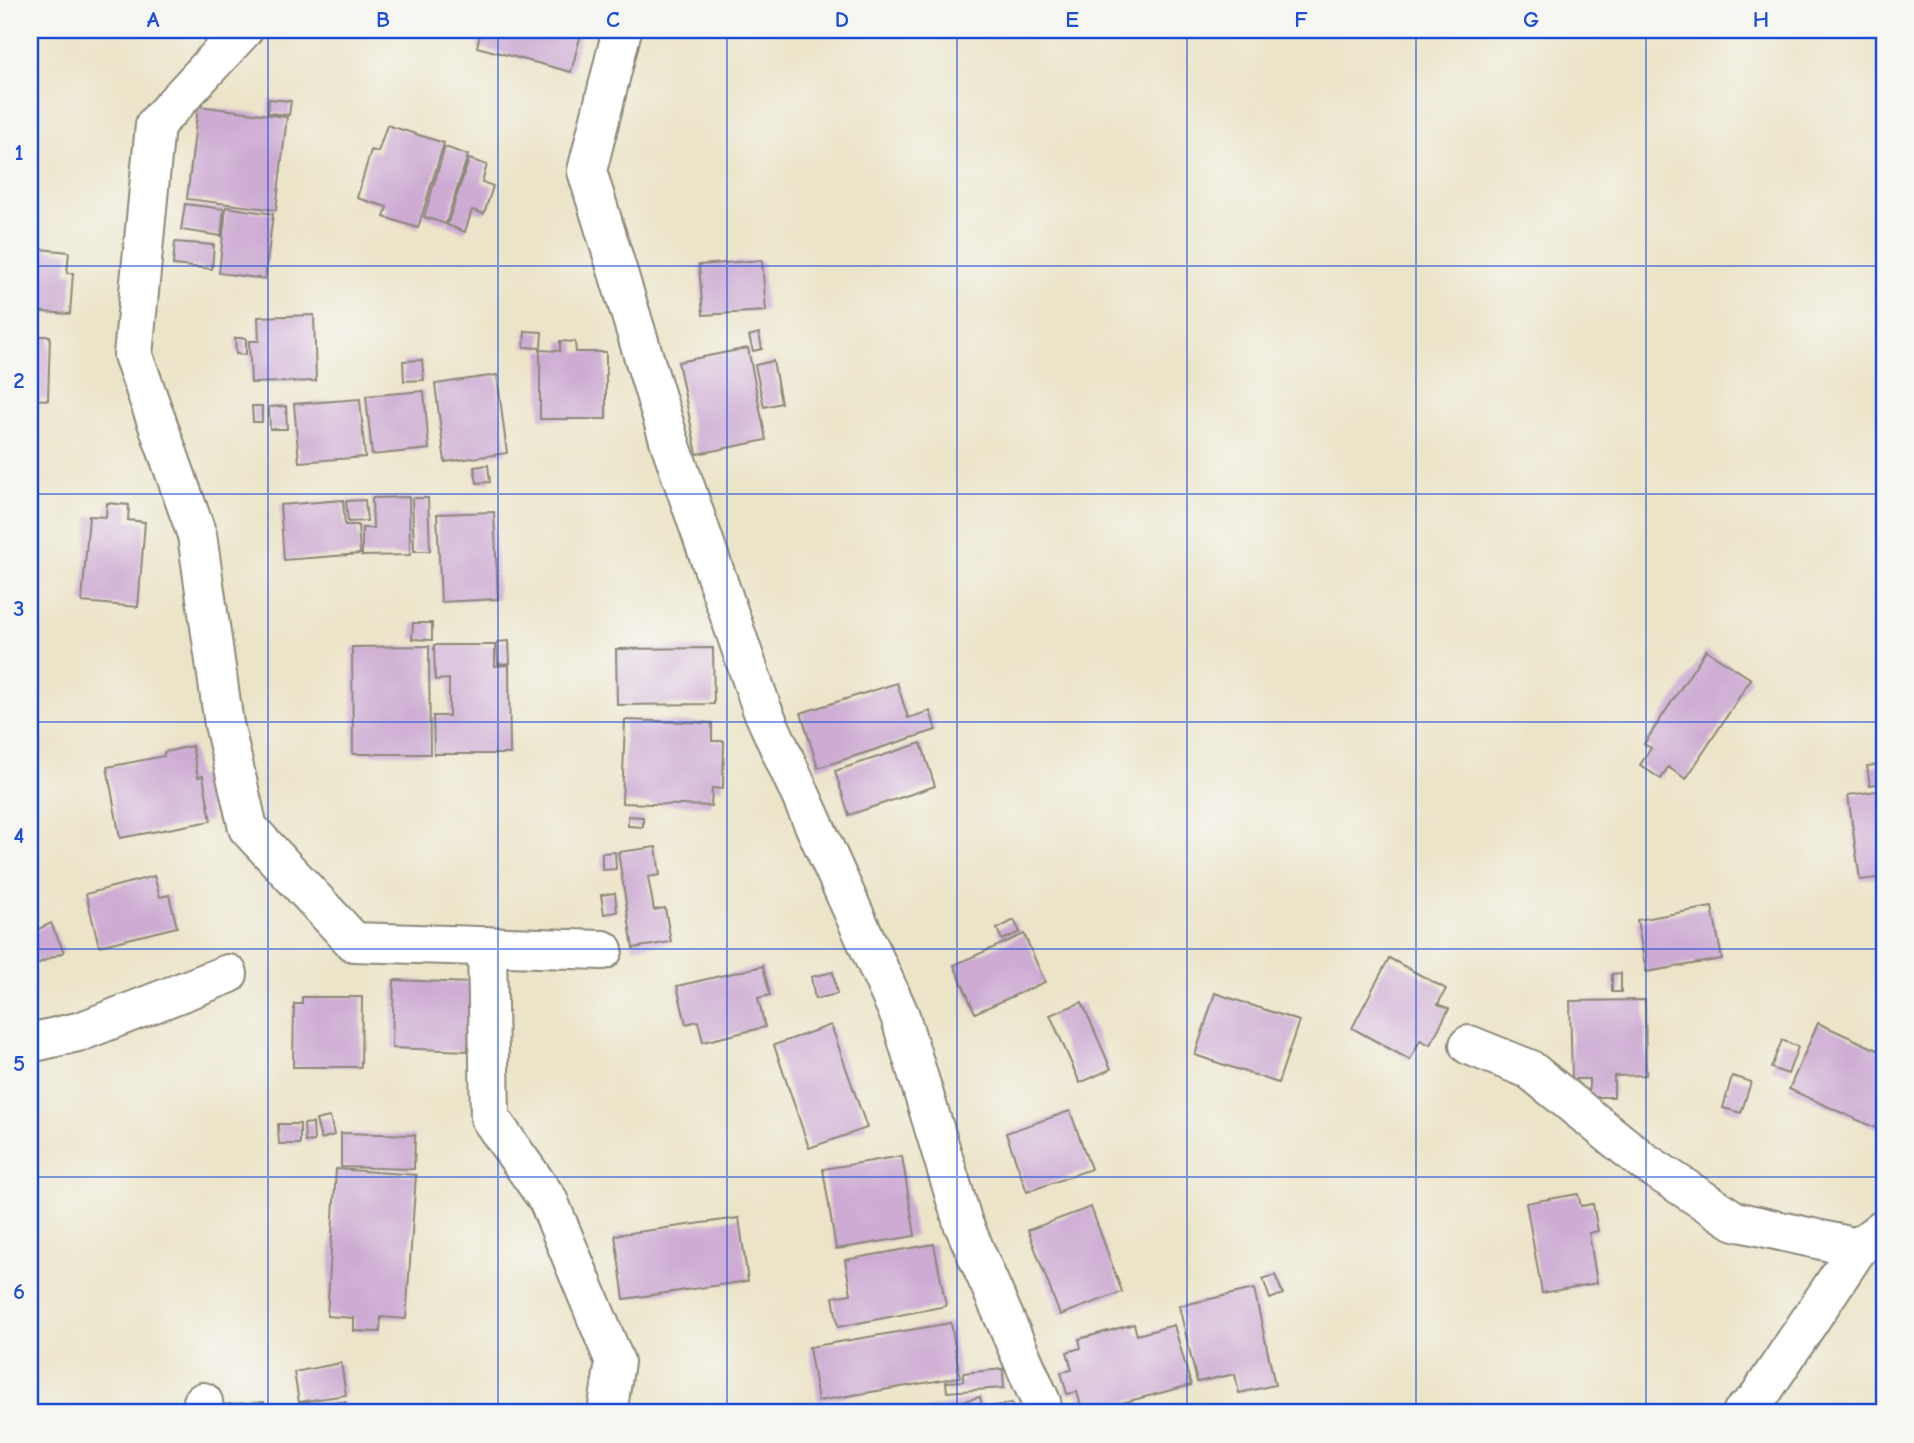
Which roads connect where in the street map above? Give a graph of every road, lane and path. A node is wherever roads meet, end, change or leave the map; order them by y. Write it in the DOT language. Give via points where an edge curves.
graph roads {
  1 [pos="243,30"];
  2 [pos="622,30"];
  3 [pos="486,946"];
  4 [pos="603,950"];
  5 [pos="228,974"];
  6 [pos="30,1043"];
  7 [pos="1469,1045"];
  8 [pos="1871,1238"];
  9 [pos="607,1413"];
  10 [pos="1043,1413"];
  11 [pos="1742,1413"];
  1 -- 3 [label="street" via="155,125 133,355 197,535 224,724 248,828 354,942"];
  2 -- 10 [label="street" via="587,171 670,443 762,709 900,1016 963,1223"];
  3 -- 4 [label="street"];
  3 -- 9 [label="street" via="490,1118 548,1200 615,1362"];
  5 -- 6 [label="street" via="82,1031"];
  7 -- 8 [label="street" via="1529,1069 1643,1161 1735,1222"];
  8 -- 11 [label="street" via="1756,1401"];
}
